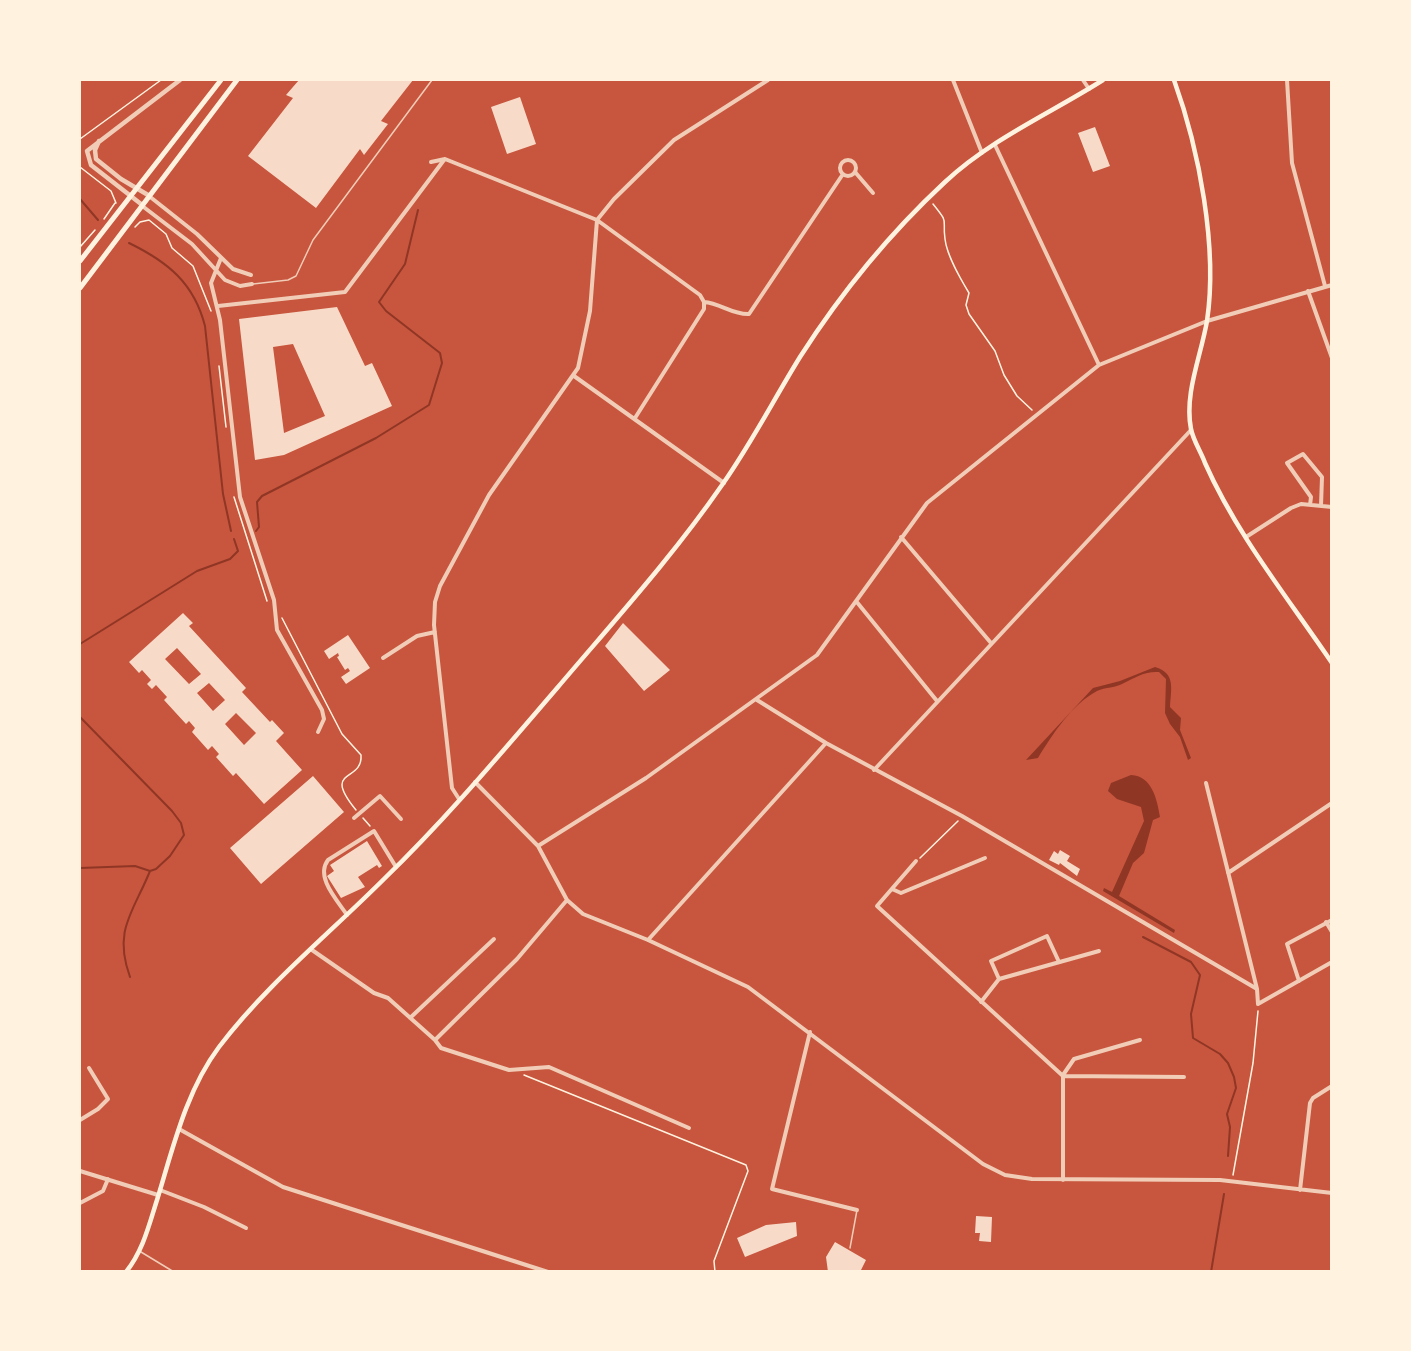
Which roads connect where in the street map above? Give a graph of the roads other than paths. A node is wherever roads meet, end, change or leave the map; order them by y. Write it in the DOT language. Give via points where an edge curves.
graph roads {
  1 [pos="180,80"];
  2 [pos="221,80"];
  3 [pos="237,80"];
  4 [pos="432,80"];
  5 [pos="768,80"];
  6 [pos="953,80"];
  7 [pos="1083,80"];
  8 [pos="1104,80"];
  9 [pos="1110,80"];
  10 [pos="1174,80"];
  11 [pos="1287,80"];
  12 [pos="1089,89"];
  13 [pos="99,141"];
  14 [pos="995,145"];
  15 [pos="982,153"];
  16 [pos="445,159"];
  17 [pos="431,162"];
  18 [pos="855,172"];
  19 [pos="843,174"];
  20 [pos="136,189"];
  21 [pos="873,192"];
  22 [pos="148,195"];
  23 [pos="131,197"];
  24 [pos="141,204"];
  25 [pos="900,217"];
  26 [pos="597,220"];
  27 [pos="906,222"];
  28 [pos="221,258"];
  29 [pos="80,261"];
  30 [pos="217,270"];
  31 [pos="251,275"];
  32 [pos="252,284"];
  33 [pos="1332,285"];
  34 [pos="1325,286"];
  35 [pos="80,288"];
  36 [pos="1308,291"];
  37 [pos="704,302"];
  38 [pos="218,306"];
  39 [pos="1207,321"];
  40 [pos="1332,358"];
  41 [pos="1099,365"];
  42 [pos="574,376"];
  43 [pos="635,418"];
  44 [pos="1191,430"];
  45 [pos="724,483"];
  46 [pos="1310,505"];
  47 [pos="1321,506"];
  48 [pos="1332,507"];
  49 [pos="901,537"];
  50 [pos="1246,537"];
  51 [pos="856,601"];
  52 [pos="435,632"];
  53 [pos="992,643"];
  54 [pos="383,658"];
  55 [pos="1332,663"];
  56 [pos="757,700"];
  57 [pos="937,700"];
  58 [pos="318,732"];
  59 [pos="826,743"];
  60 [pos="874,770"];
  61 [pos="475,782"];
  62 [pos="1206,783"];
  63 [pos="459,799"];
  64 [pos="1332,803"];
  65 [pos="354,818"];
  66 [pos="401,819"];
  67 [pos="538,846"];
  68 [pos="985,858"];
  69 [pos="916,861"];
  70 [pos="396,867"];
  71 [pos="1228,873"];
  72 [pos="892,889"];
  73 [pos="567,900"];
  74 [pos="347,915"];
  75 [pos="1332,920"];
  76 [pos="1326,922"];
  77 [pos="1332,932"];
  78 [pos="494,939"];
  79 [pos="648,940"];
  80 [pos="312,950"];
  81 [pos="1099,951"];
  82 [pos="1059,962"];
  83 [pos="1332,962"];
  84 [pos="999,979"];
  85 [pos="1299,981"];
  86 [pos="1257,989"];
  87 [pos="981,1002"];
  88 [pos="410,1018"];
  89 [pos="810,1032"];
  90 [pos="435,1040"];
  91 [pos="1140,1040"];
  92 [pos="89,1068"];
  93 [pos="1063,1076"];
  94 [pos="1184,1077"];
  95 [pos="1332,1088"];
  96 [pos="80,1120"];
  97 [pos="689,1128"];
  98 [pos="179,1129"];
  99 [pos="80,1171"];
  100 [pos="108,1179"];
  101 [pos="1063,1180"];
  102 [pos="1299,1190"];
  103 [pos="159,1193"];
  104 [pos="1332,1193"];
  105 [pos="80,1203"];
  106 [pos="857,1210"];
  107 [pos="246,1228"];
  108 [pos="850,1248"];
  109 [pos="140,1251"];
  110 [pos="126,1272"];
  111 [pos="174,1272"];
  112 [pos="548,1272"];
  1 -- 13 [label="street"];
  2 -- 20 [label="main road"];
  3 -- 22 [label="main road"];
  4 -- 32 [label="lane" via="313,240 296,276"];
  5 -- 26 [label="street" via="674,140"];
  6 -- 15 [label="street"];
  7 -- 12 [label="street"];
  8 -- 12 [label="main road"];
  9 -- 12 [label="main road"];
  10 -- 39 [label="main road" via="1201,174 1209,290"];
  11 -- 34 [label="street" via="1292,163"];
  12 -- 14 [label="main road"];
  13 -- 20 [label="street" via="96,159"];
  13 -- 23 [label="street" via="87,151 87,160"];
  14 -- 15 [label="main road"];
  14 -- 41 [label="street"];
  15 -- 27 [label="main road"];
  16 -- 17 [label="street"];
  16 -- 26 [label="street"];
  16 -- 38 [label="street" via="345,292"];
  18 -- 19 [label="street"];
  18 -- 19 [label="street" via="856,164 847,159 841,164"];
  18 -- 21 [label="street"];
  19 -- 37 [label="street" via="749,314 740,315"];
  20 -- 22 [label="street"];
  20 -- 23 [label="main road"];
  22 -- 24 [label="main road"];
  22 -- 28 [label="street"];
  23 -- 24 [label="street"];
  23 -- 29 [label="main road"];
  24 -- 30 [label="street" via="192,244"];
  24 -- 35 [label="main road"];
  25 -- 27 [label="street"];
  26 -- 37 [label="street" via="700,295"];
  26 -- 42 [label="street" via="590,311"];
  27 -- 45 [label="main road" via="848,287"];
  28 -- 30 [label="street"];
  28 -- 31 [label="street" via="233,269"];
  30 -- 32 [label="street" via="232,284"];
  30 -- 38 [label="street" via="211,283"];
  33 -- 34 [label="street"];
  34 -- 36 [label="street"];
  36 -- 39 [label="street"];
  36 -- 40 [label="street"];
  37 -- 43 [label="street" via="704,309"];
  38 -- 58 [label="street" via="240,497 276,610 278,630 322,710 324,719"];
  39 -- 41 [label="street"];
  39 -- 44 [label="main road" via="1190,406"];
  41 -- 49 [label="street" via="927,503"];
  42 -- 43 [label="street"];
  42 -- 52 [label="street" via="522,444 454,555 435,602"];
  43 -- 45 [label="street"];
  44 -- 50 [label="main road" via="1216,487"];
  44 -- 53 [label="street"];
  45 -- 61 [label="main road" via="681,541"];
  46 -- 47 [label="street"];
  46 -- 47 [label="street" via="1311,497 1287,463 1303,454 1322,477"];
  46 -- 50 [label="street" via="1291,508"];
  47 -- 48 [label="street"];
  49 -- 51 [label="street"];
  49 -- 53 [label="street"];
  50 -- 55 [label="main road"];
  51 -- 56 [label="street" via="818,655"];
  51 -- 57 [label="street"];
  52 -- 54 [label="street" via="417,636"];
  52 -- 63 [label="street" via="452,789"];
  53 -- 57 [label="street"];
  56 -- 59 [label="street"];
  56 -- 67 [label="street" via="646,778"];
  57 -- 60 [label="street"];
  59 -- 60 [label="street"];
  59 -- 79 [label="street"];
  60 -- 86 [label="street" via="962,816"];
  61 -- 63 [label="main road"];
  61 -- 67 [label="street"];
  62 -- 71 [label="street"];
  63 -- 70 [label="main road"];
  64 -- 71 [label="street"];
  65 -- 66 [label="street" via="380,796"];
  67 -- 73 [label="street"];
  68 -- 72 [label="street" via="901,893"];
  69 -- 72 [label="street"];
  70 -- 74 [label="main road"];
  70 -- 74 [label="street" via="374,831 328,860 323,876"];
  71 -- 86 [label="street"];
  72 -- 87 [label="street" via="877,906"];
  73 -- 79 [label="street" via="583,914"];
  73 -- 90 [label="street" via="517,960"];
  74 -- 80 [label="main road"];
  75 -- 76 [label="street"];
  76 -- 77 [label="street"];
  76 -- 85 [label="street" via="1287,944"];
  78 -- 88 [label="street"];
  79 -- 89 [label="street" via="748,987"];
  80 -- 88 [label="street" via="374,993 388,998"];
  80 -- 98 [label="main road" via="243,1017 216,1050"];
  81 -- 82 [label="street"];
  82 -- 84 [label="street"];
  82 -- 84 [label="street" via="1047,936 991,961"];
  83 -- 85 [label="street"];
  84 -- 87 [label="street"];
  85 -- 86 [label="street" via="1258,1004"];
  87 -- 93 [label="street"];
  88 -- 90 [label="street"];
  89 -- 101 [label="street" via="983,1164 1005,1174"];
  89 -- 106 [label="street" via="772,1189"];
  90 -- 97 [label="street" via="441,1048 509,1070 549,1067"];
  91 -- 93 [label="street" via="1074,1059"];
  92 -- 96 [label="street" via="108,1099"];
  93 -- 94 [label="street"];
  93 -- 101 [label="street"];
  95 -- 102 [label="street" via="1310,1103"];
  98 -- 103 [label="main road"];
  98 -- 112 [label="street" via="283,1187"];
  99 -- 100 [label="street"];
  100 -- 103 [label="street"];
  100 -- 105 [label="street" via="103,1191"];
  101 -- 102 [label="street" via="1232,1180"];
  102 -- 104 [label="street"];
  103 -- 107 [label="street" via="204,1207"];
  103 -- 109 [label="main road"];
  106 -- 108 [label="lane"];
  109 -- 110 [label="main road"];
  109 -- 111 [label="lane"];
}
